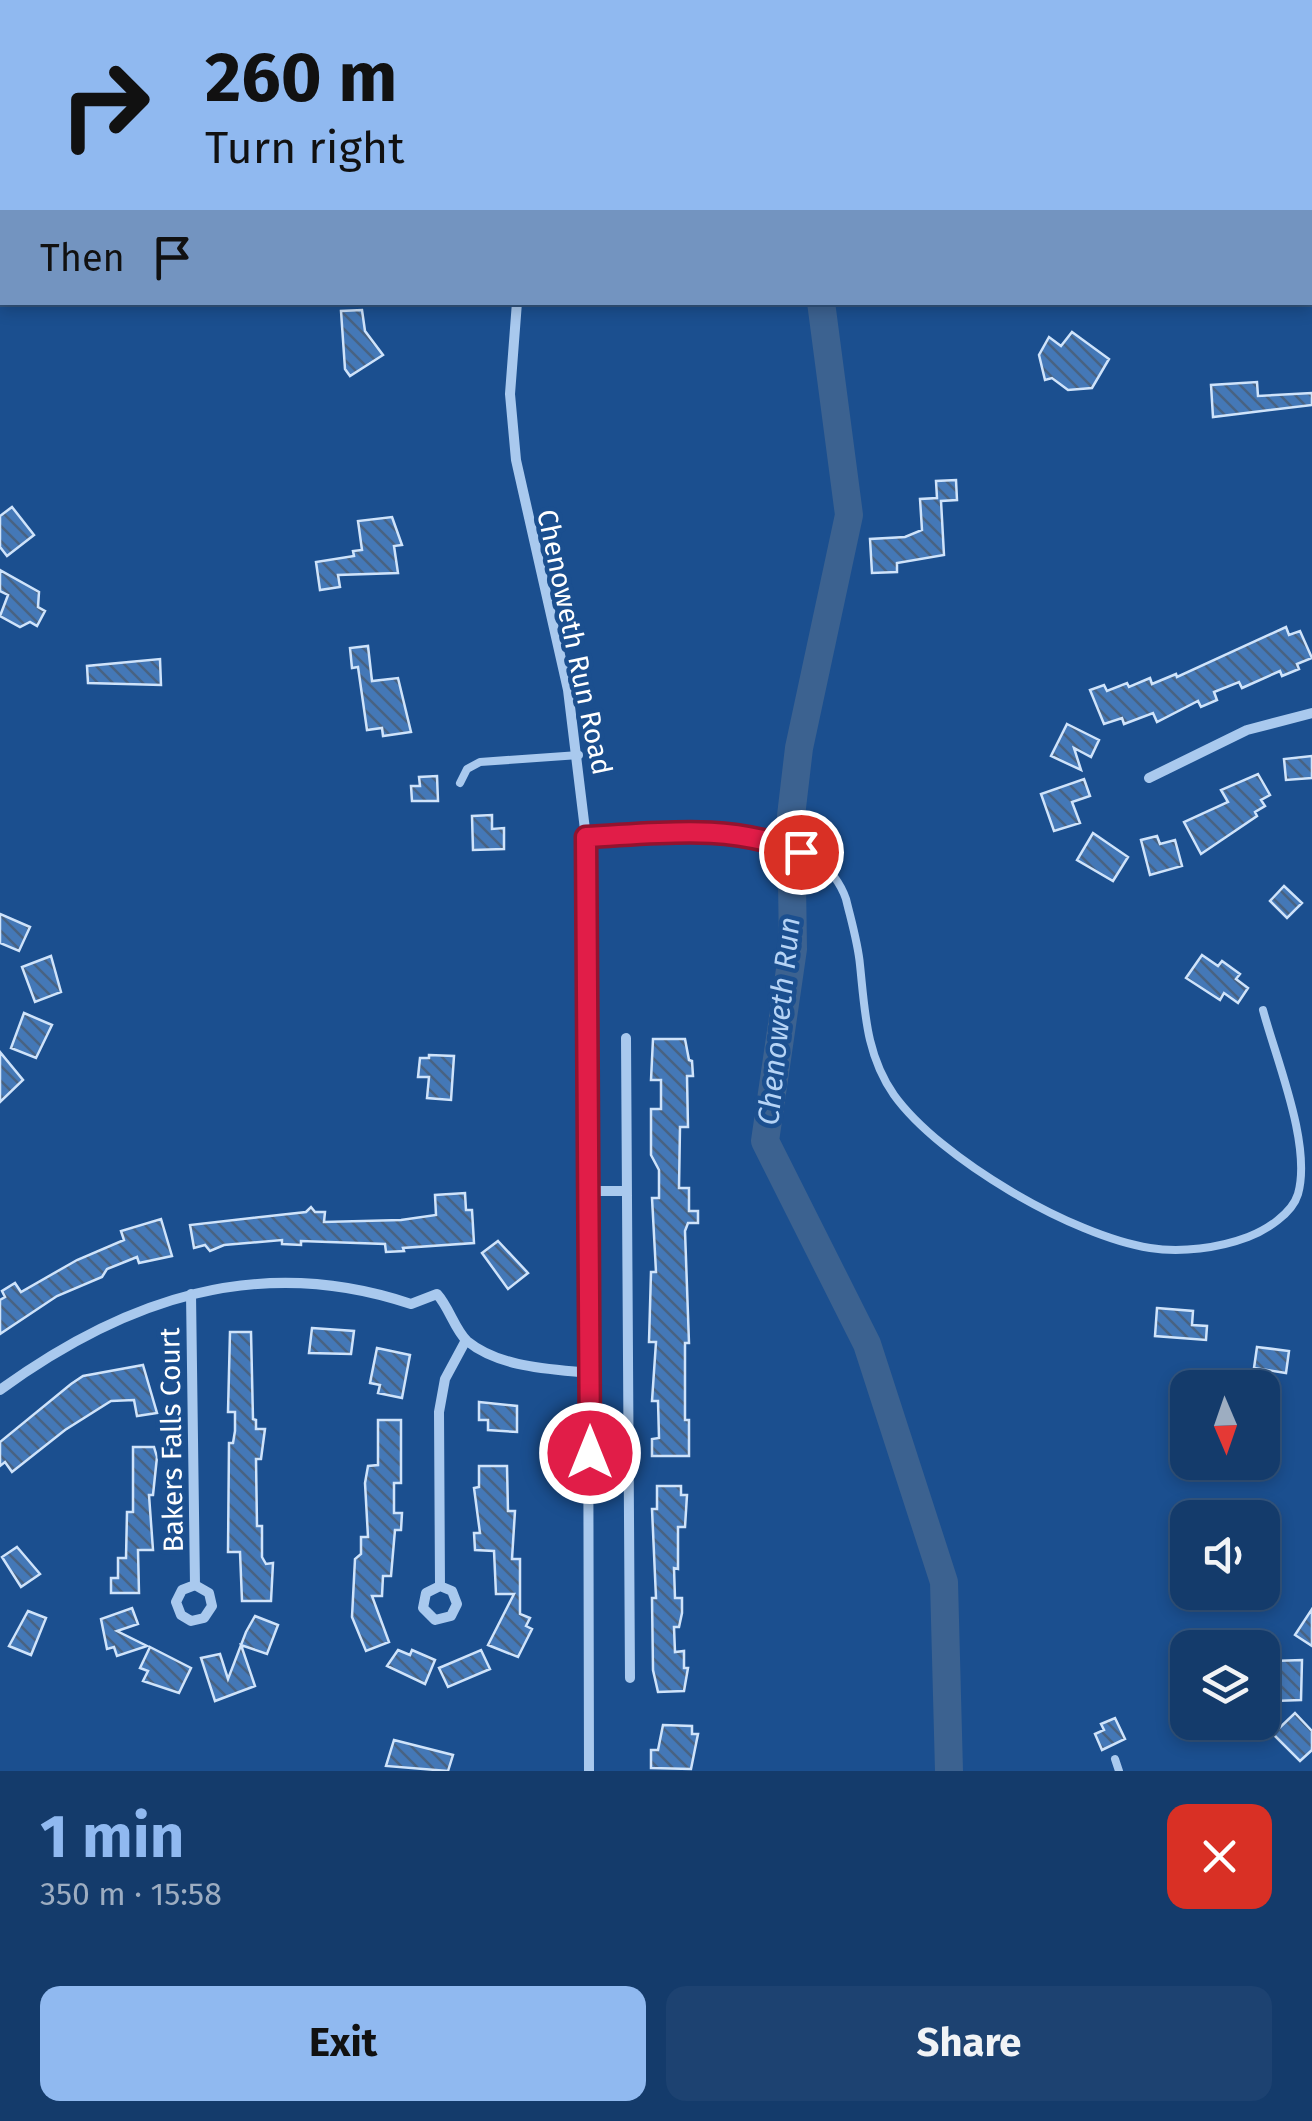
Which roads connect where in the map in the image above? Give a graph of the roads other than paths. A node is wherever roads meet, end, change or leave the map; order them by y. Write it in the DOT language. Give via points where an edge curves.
graph roads {
  1 [pos="517,305"];
  2 [pos="1312,713"];
  3 [pos="579,754"];
  4 [pos="1149,778"];
  5 [pos="460,783"];
  6 [pos="586,837"];
  7 [pos="1263,1010"];
  8 [pos="626,1038"];
  9 [pos="590,1191"];
  10 [pos="626,1191"];
  11 [pos="191,1294"];
  12 [pos="466,1340"];
  13 [pos="590,1374"];
  14 [pos="0,1390"];
  15 [pos="195,1585"];
  16 [pos="440,1586"];
  17 [pos="630,1678"];
  18 [pos="1116,1760"];
  19 [pos="589,1771"];
  20 [pos="1119,1771"];
  1 -- 3 [label="street, Chenoweth Run Road" via="510,394 516,460"];
  2 -- 4 [label="street" via="1246,730"];
  3 -- 5 [label="lane" via="480,762"];
  3 -- 6 [label="street, Chenoweth Run Road"];
  6 -- 7 [label="lane" via="696,831 770,840 838,874 860,961 873,1057 919,1126 958,1159 1032,1202 1150,1248 1195,1249 1242,1239 1280,1219 1296,1200 1300,1149"];
  6 -- 9 [label="street, Chenoweth Run Road"];
  8 -- 10 [label="street"];
  9 -- 10 [label="street"];
  9 -- 13 [label="street, Chenoweth Run Road"];
  10 -- 17 [label="street"];
  11 -- 12 [label="street" via="245,1284 298,1286 370,1290 411,1304 437,1294"];
  11 -- 14 [label="street" via="109,1320"];
  11 -- 15 [label="street, Bakers Falls Court"];
  12 -- 13 [label="street" via="523,1367"];
  12 -- 16 [label="street" via="444,1379 439,1412"];
  13 -- 19 [label="street, Chenoweth Run Road"];
  18 -- 20 [label="lane"];
}
